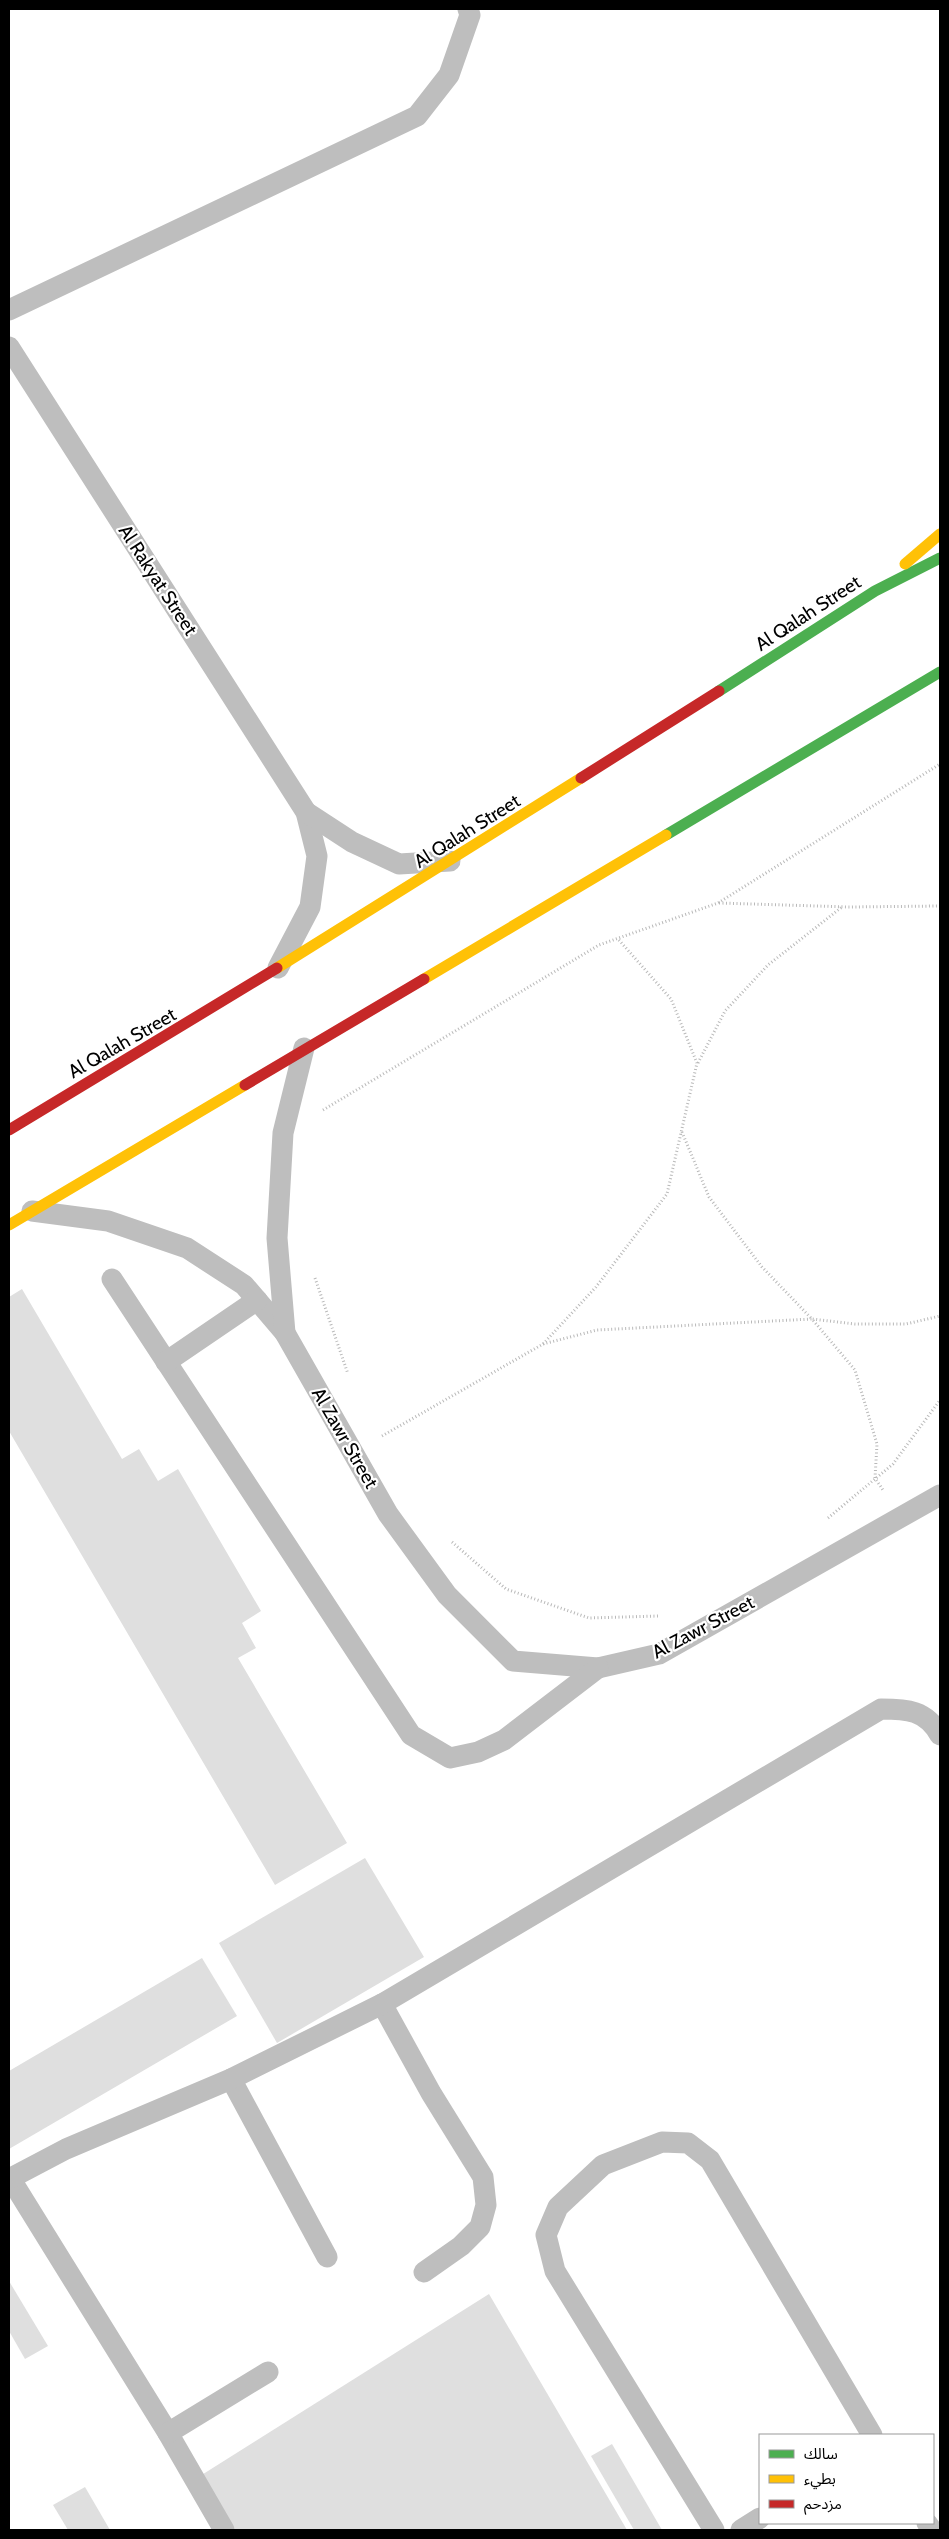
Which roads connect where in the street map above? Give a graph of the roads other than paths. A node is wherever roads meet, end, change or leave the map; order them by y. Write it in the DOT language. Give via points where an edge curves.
graph roads {
  1 [pos="468,9"];
  2 [pos="9,310"];
  3 [pos="9,347"];
  4 [pos="940,534"];
  5 [pos="940,558"];
  6 [pos="874,591"];
  7 [pos="940,672"];
  8 [pos="306,812"];
  9 [pos="453,861"];
  10 [pos="278,969"];
  11 [pos="304,1048"];
  12 [pos="9,1130"];
  13 [pos="32,1212"];
  14 [pos="9,1225"];
  15 [pos="112,1278"];
  16 [pos="257,1300"];
  17 [pos="284,1333"];
  18 [pos="166,1362"];
  19 [pos="940,1495"];
  20 [pos="598,1668"];
  21 [pos="940,1735"];
  22 [pos="382,2004"];
  23 [pos="231,2079"];
  24 [pos="9,2178"];
  25 [pos="326,2256"];
  26 [pos="424,2272"];
  27 [pos="268,2372"];
  28 [pos="168,2433"];
  29 [pos="871,2434"];
  30 [pos="759,2519"];
  31 [pos="224,2530"];
  32 [pos="714,2530"];
  33 [pos="741,2530"];
  1 -- 2 [label="lane" via="470,15 449,75 417,116"];
  3 -- 8 [label="lane, Al Rakyat Street"];
  4 -- 6 [label="main road"];
  5 -- 6 [label="main road, Al Qalah Street"];
  6 -- 9 [label="main road, Al Qalah Street"];
  7 -- 11 [label="main road"];
  8 -- 9 [label="lane, Al Rakyat Street" via="352,842 399,864"];
  8 -- 10 [label="lane, Al Rakyat Street" via="317,856 310,907"];
  9 -- 10 [label="main road, Al Qalah Street"];
  10 -- 12 [label="main road, Al Qalah Street"];
  11 -- 13 [label="main road"];
  11 -- 17 [label="lane, Al Zawr Street" via="283,1133 277,1238"];
  13 -- 14 [label="main road"];
  13 -- 16 [label="lane, Al Zawr Street" via="108,1221 187,1248 244,1285"];
  15 -- 18 [label="lane"];
  16 -- 17 [label="lane, Al Zawr Street"];
  16 -- 18 [label="lane"];
  17 -- 20 [label="lane, Al Zawr Street" via="388,1514 447,1595 513,1661"];
  18 -- 20 [label="lane" via="411,1735 450,1758 478,1752 504,1740"];
  19 -- 20 [label="lane, Al Zawr Street" via="659,1654"];
  21 -- 22 [label="lane" via="934,1724 909,1709 881,1709"];
  22 -- 23 [label="lane"];
  22 -- 26 [label="lane" via="483,2177 486,2205 480,2227 461,2246"];
  23 -- 24 [label="lane" via="66,2149"];
  23 -- 25 [label="lane"];
  24 -- 28 [label="lane"];
  27 -- 28 [label="lane"];
  28 -- 31 [label="lane"];
  29 -- 32 [label="lane" via="710,2160 688,2143 662,2142 603,2165 558,2207 546,2234 555,2271"];
  30 -- 33 [label="lane"];
}
